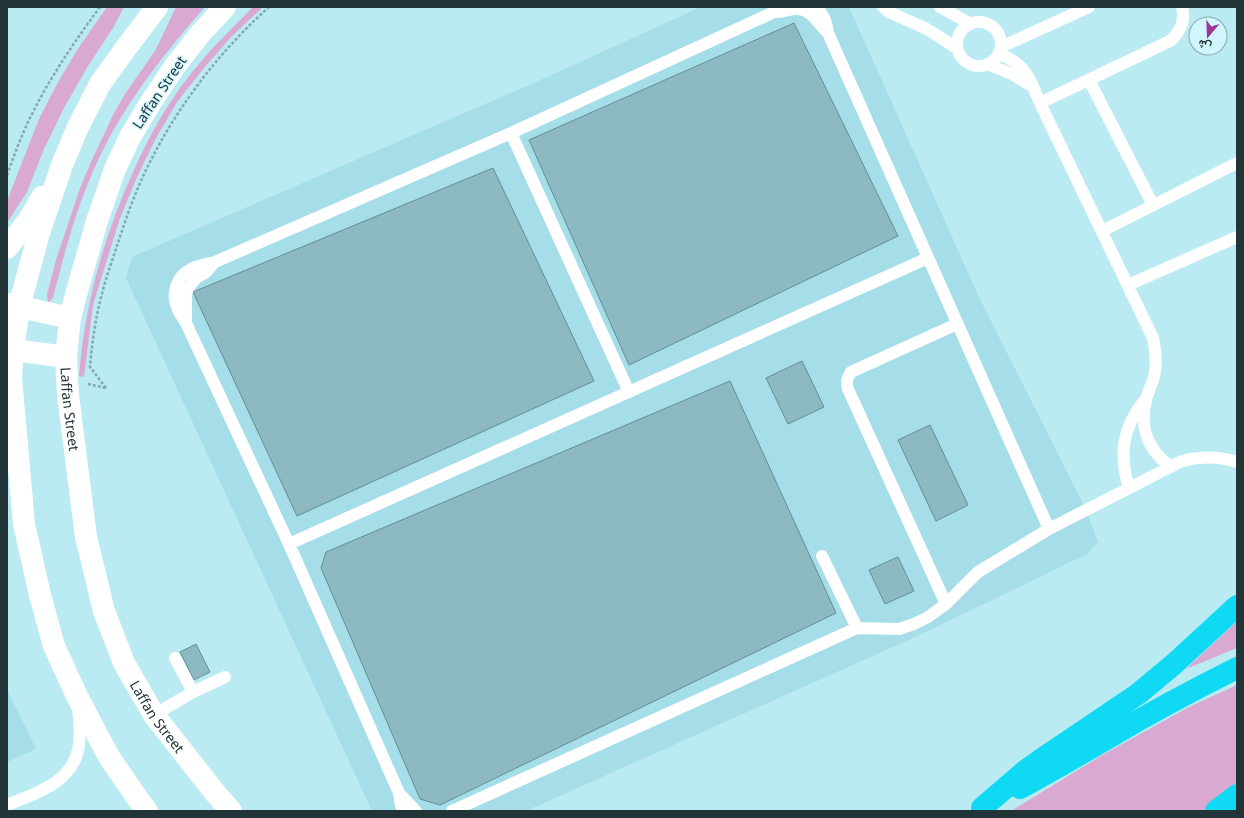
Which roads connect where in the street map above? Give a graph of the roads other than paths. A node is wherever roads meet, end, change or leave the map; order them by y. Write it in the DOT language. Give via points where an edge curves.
graph roads {
  1 [pos="157,7"];
  2 [pos="225,7"];
  3 [pos="816,7"];
  4 [pos="883,7"];
  5 [pos="940,7"];
  6 [pos="1089,7"];
  7 [pos="1182,7"];
  8 [pos="777,9"];
  9 [pos="971,24"];
  10 [pos="828,33"];
  11 [pos="958,49"];
  12 [pos="1000,51"];
  13 [pos="988,64"];
  14 [pos="1089,80"];
  15 [pos="1034,88"];
  16 [pos="1040,103"];
  17 [pos="512,133"];
  18 [pos="1237,163"];
  19 [pos="62,165"];
  20 [pos="1153,205"];
  21 [pos="1102,231"];
  22 [pos="1237,237"];
  23 [pos="7,248"];
  24 [pos="928,258"];
  25 [pos="1128,285"];
  26 [pos="13,305"];
  27 [pos="70,318"];
  28 [pos="957,324"];
  29 [pos="10,349"];
  30 [pos="66,357"];
  31 [pos="629,392"];
  32 [pos="1146,398"];
  33 [pos="1237,462"];
  34 [pos="1171,467"];
  35 [pos="1129,488"];
  36 [pos="7,511"];
  37 [pos="24,524"];
  38 [pos="1049,529"];
  39 [pos="289,544"];
  40 [pos="822,556"];
  41 [pos="946,604"];
  42 [pos="1237,606"];
  43 [pos="857,628"];
  44 [pos="174,658"];
  45 [pos="1237,668"];
  46 [pos="224,677"];
  47 [pos="193,692"];
  48 [pos="77,696"];
  49 [pos="154,715"];
  50 [pos="398,793"];
  51 [pos="1237,795"];
  52 [pos="7,805"];
  53 [pos="979,809"];
  54 [pos="147,811"];
  55 [pos="232,811"];
  56 [pos="403,811"];
  57 [pos="416,811"];
  58 [pos="452,811"];
  59 [pos="1216,811"];
  1 -- 19 [label="street" via="100,84"];
  2 -- 27 [label="street, Laffan Street" via="175,66 130,137 115,169 97,221"];
  3 -- 10 [label="lane" via="825,18"];
  4 -- 11 [label="lane" via="927,29"];
  5 -- 9 [label="lane"];
  6 -- 12 [label="lane"];
  7 -- 14 [label="lane" via="1181,28 1170,42"];
  8 -- 10 [label="lane" via="783,12 794,8 805,10"];
  8 -- 17 [label="lane"];
  9 -- 11 [label="lane" via="960,34"];
  9 -- 12 [label="lane" via="979,22 993,27 1001,40"];
  10 -- 24 [label="lane"];
  11 -- 13 [label="lane" via="961,56 972,65"];
  12 -- 13 [label="lane"];
  12 -- 15 [label="lane" via="1025,70"];
  13 -- 15 [label="lane" via="1012,74"];
  14 -- 16 [label="lane"];
  14 -- 20 [label="lane"];
  15 -- 16 [label="lane"];
  16 -- 21 [label="lane"];
  17 -- 31 [label="lane"];
  17 -- 39 [label="lane" via="215,262 188,288 186,323"];
  18 -- 20 [label="lane"];
  19 -- 23 [label="street" via="28,221"];
  19 -- 26 [label="street"];
  20 -- 21 [label="lane"];
  21 -- 25 [label="lane"];
  22 -- 25 [label="lane"];
  24 -- 28 [label="lane"];
  24 -- 31 [label="lane"];
  25 -- 32 [label="lane" via="1153,338 1156,354 1152,385"];
  26 -- 27 [label="street"];
  26 -- 29 [label="street"];
  27 -- 30 [label="street, Laffan Street"];
  28 -- 38 [label="lane"];
  28 -- 41 [label="lane" via="851,372 846,383"];
  29 -- 30 [label="street"];
  29 -- 37 [label="street"];
  30 -- 49 [label="street, Laffan Street" via="68,395 86,536 104,611 124,664"];
  31 -- 39 [label="lane"];
  32 -- 34 [label="lane" via="1143,421 1145,432 1158,456"];
  32 -- 35 [label="lane" via="1131,421 1123,448 1125,475"];
  33 -- 34 [label="lane" via="1224,458 1196,458"];
  34 -- 35 [label="lane"];
  35 -- 38 [label="lane"];
  36 -- 37 [label="street"];
  37 -- 48 [label="street" via="54,646"];
  38 -- 41 [label="lane" via="978,572"];
  39 -- 50 [label="lane"];
  40 -- 43 [label="lane"];
  41 -- 43 [label="lane" via="914,624 899,629"];
  42 -- 53 [label="highway" via="1138,694 1048,754"];
  43 -- 58 [label="lane"];
  44 -- 47 [label="lane"];
  45 -- 53 [label="highway"];
  46 -- 47 [label="lane"];
  47 -- 49 [label="lane"];
  48 -- 52 [label="lane" via="80,734 73,765 58,781"];
  48 -- 54 [label="street" via="109,757"];
  49 -- 55 [label="street, Laffan Street"];
  50 -- 56 [label="lane"];
  50 -- 57 [label="lane"];
  51 -- 59 [label="highway"];
}
